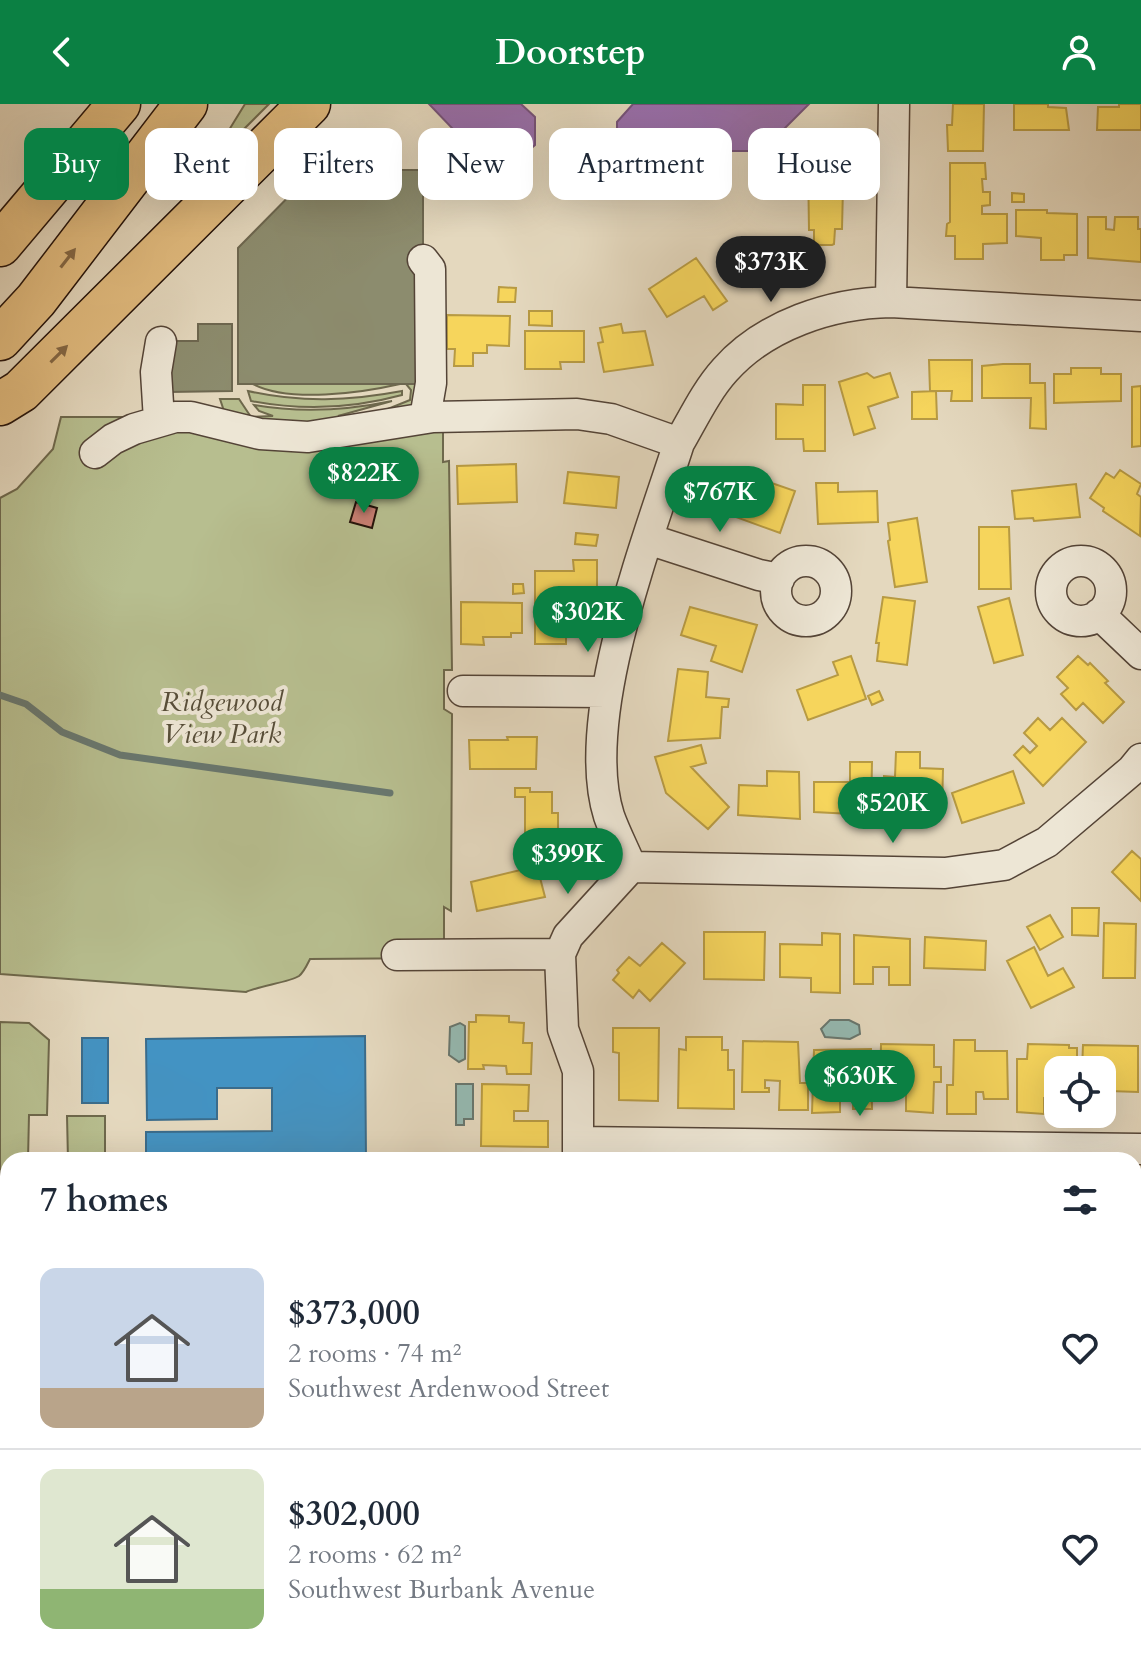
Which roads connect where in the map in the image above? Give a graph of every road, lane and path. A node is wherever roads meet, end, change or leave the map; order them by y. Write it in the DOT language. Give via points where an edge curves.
graph roads {
  1 [pos="119,104"];
  2 [pos="186,104"];
  3 [pos="309,104"];
  4 [pos="894,104"];
  5 [pos="0,245"];
  6 [pos="423,260"];
  7 [pos="891,302"];
  8 [pos="1141,316"];
  9 [pos="0,339"];
  10 [pos="161,342"];
  11 [pos="0,404"];
  12 [pos="436,417"];
  13 [pos="159,420"];
  14 [pos="679,443"];
  15 [pos="95,453"];
  16 [pos="648,539"];
  17 [pos="779,579"];
  18 [pos="1099,614"];
  19 [pos="1141,654"];
  20 [pos="463,691"];
  21 [pos="607,692"];
  22 [pos="1138,769"];
  23 [pos="631,867"];
  24 [pos="560,954"];
  25 [pos="397,955"];
  26 [pos="1141,1149"];
  27 [pos="578,1151"];
  1 -- 5 [label="highway"];
  9 -- 2 [label="highway, one-way" via="36,300"];
  11 -- 3 [label="highway, one-way" via="21,391"];
  4 -- 7 [label="street"];
  6 -- 12 [label="street" via="430,269"];
  7 -- 8 [label="street"];
  7 -- 14 [label="street" via="813,314 741,354 710,390"];
  10 -- 13 [label="street" via="156,372"];
  12 -- 13 [label="street" via="308,437 260,434 191,417"];
  12 -- 14 [label="street" via="577,414 611,419"];
  13 -- 15 [label="street" via="113,439"];
  14 -- 16 [label="street"];
  16 -- 17 [label="street"];
  16 -- 21 [label="street"];
  18 -- 19 [label="street"];
  20 -- 21 [label="street"];
  21 -- 23 [label="street" via="601,760 609,815"];
  22 -- 23 [label="street" via="1047,842 1004,865 945,873"];
  23 -- 24 [label="street" via="568,936"];
  24 -- 25 [label="street"];
  24 -- 27 [label="street" via="563,1029 578,1071"];
  26 -- 27 [label="street"];
}
